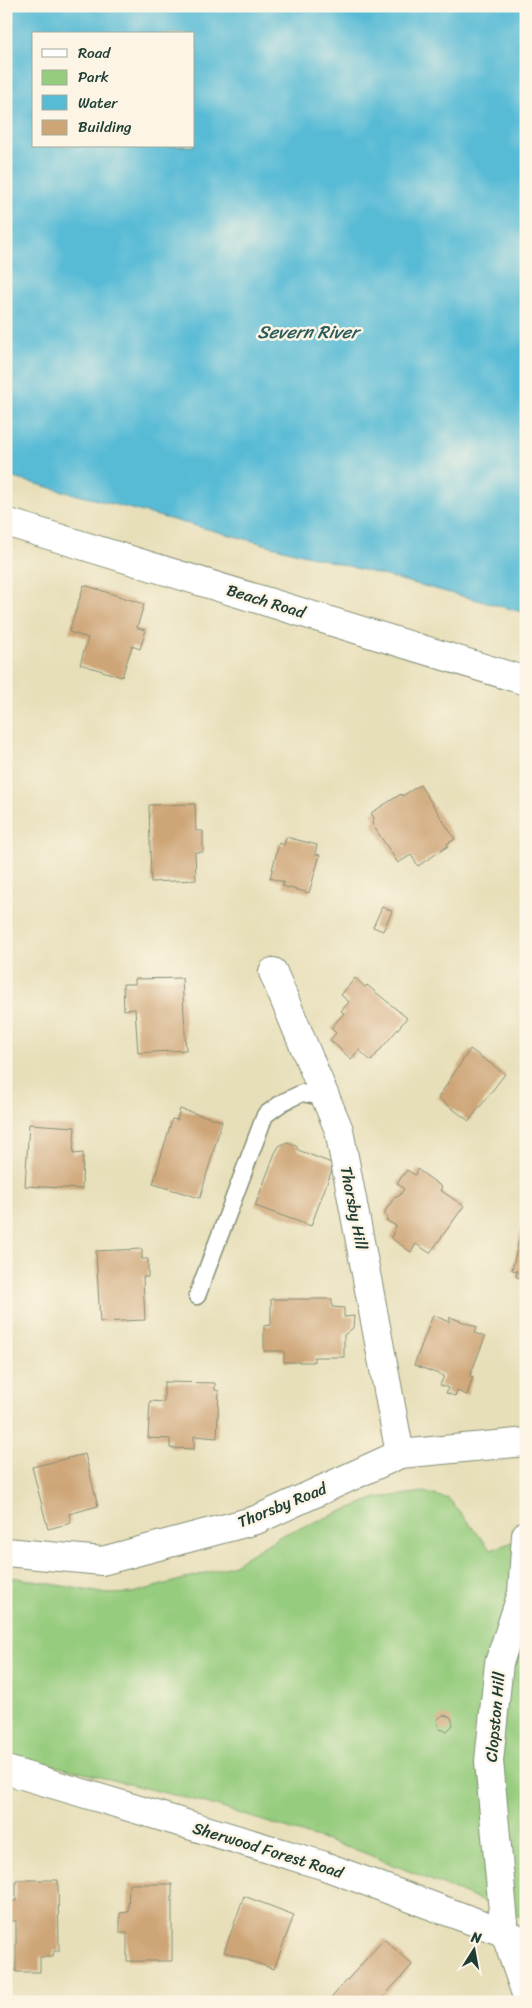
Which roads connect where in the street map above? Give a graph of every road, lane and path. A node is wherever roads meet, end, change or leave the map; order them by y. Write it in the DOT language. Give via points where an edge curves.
graph roads {
  1 [pos="6,522"];
  2 [pos="526,681"];
  3 [pos="273,972"];
  4 [pos="326,1098"];
  5 [pos="197,1296"];
  6 [pos="526,1442"];
  7 [pos="400,1454"];
  8 [pos="526,1535"];
  9 [pos="6,1552"];
  10 [pos="6,1770"];
  11 [pos="515,1938"];
  12 [pos="526,1994"];
  1 -- 2 [label="street, Beach Road"];
  3 -- 4 [label="street, Thorsby Hill"];
  4 -- 5 [label="lane" via="302,1093 265,1114"];
  4 -- 7 [label="street, Thorsby Hill" via="339,1130"];
  6 -- 7 [label="street, Thorsby Road"];
  7 -- 9 [label="street, Thorsby Road" via="256,1520 102,1561"];
  8 -- 11 [label="street, Clopston Hill" via="522,1593 500,1663 490,1761"];
  10 -- 11 [label="street, Sherwood Forest Road" via="322,1865"];
  11 -- 12 [label="street, Clopston Hill"];
}
